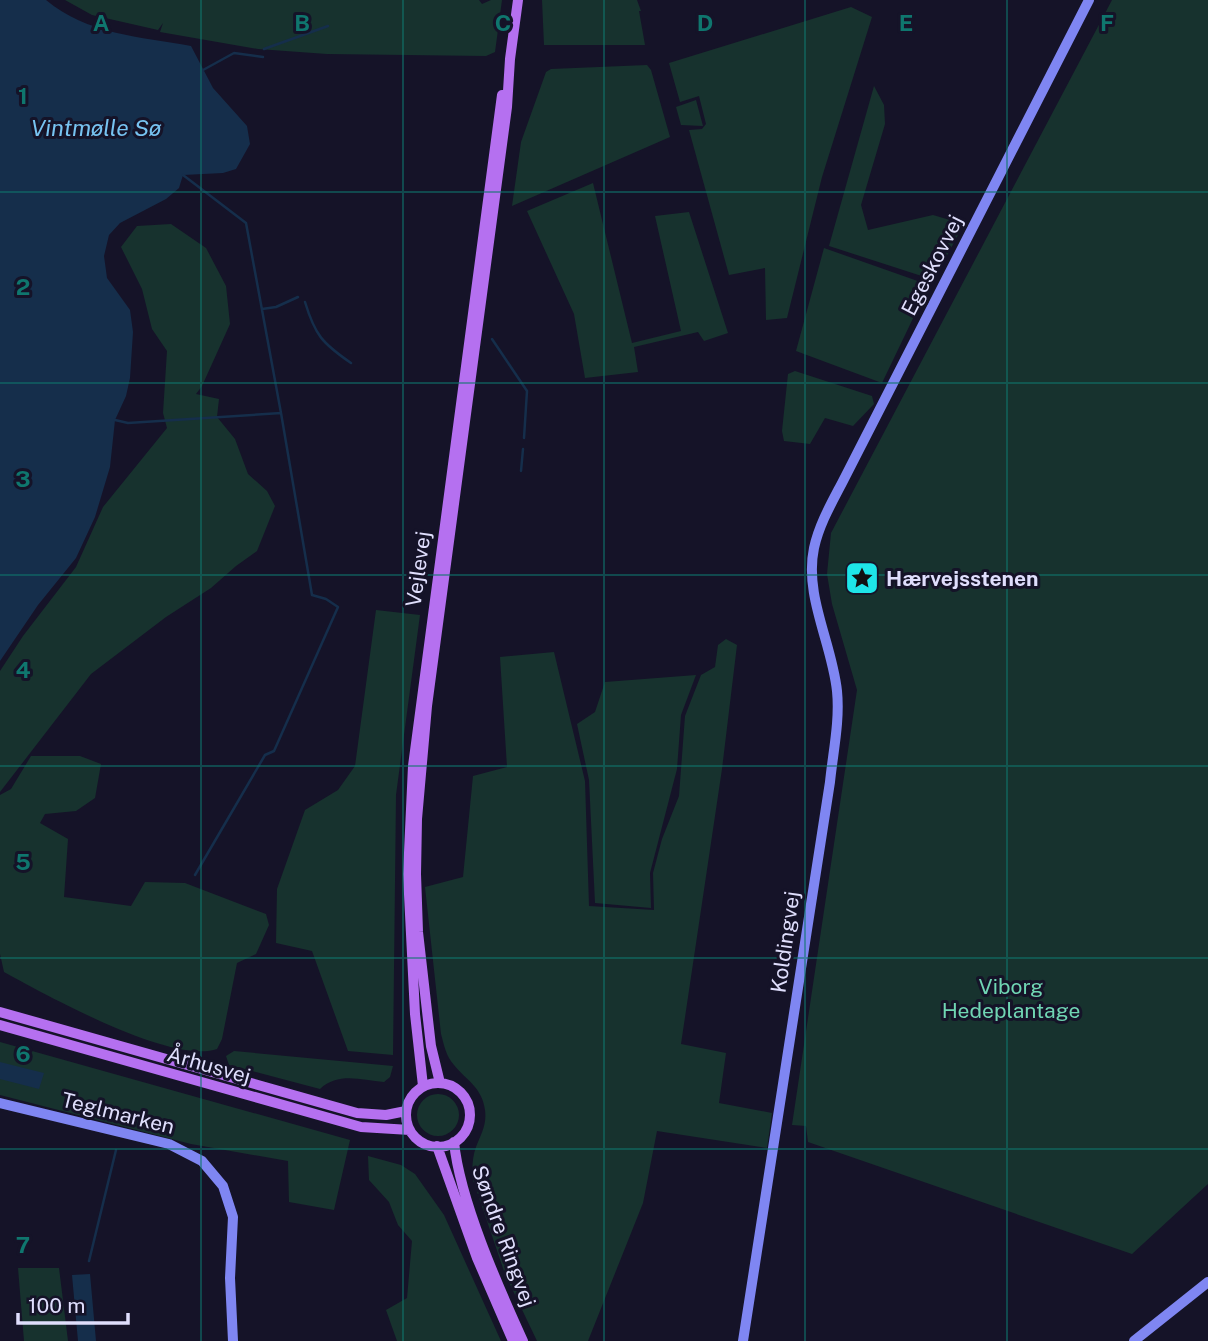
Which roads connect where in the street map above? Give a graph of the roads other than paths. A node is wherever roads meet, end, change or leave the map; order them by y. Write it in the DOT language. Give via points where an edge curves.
graph roads {
  1 [pos="518,0"];
  2 [pos="1089,0"];
  3 [pos="510,59"];
  4 [pos="814,549"];
  5 [pos="0,1012"];
  6 [pos="0,1026"];
  7 [pos="440,1083"];
  8 [pos="423,1086"];
  9 [pos="0,1103"];
  10 [pos="406,1111"];
  11 [pos="410,1130"];
  12 [pos="454,1142"];
  13 [pos="437,1146"];
  14 [pos="1208,1282"];
  15 [pos="233,1341"];
  16 [pos="513,1341"];
  17 [pos="523,1341"];
  18 [pos="743,1341"];
  19 [pos="1134,1341"];
  1 -- 3 [label="main road, Vejlevej"];
  2 -- 4 [label="street, Egeskovvej" via="842,483"];
  3 -- 7 [label="main road, Vejlevej" via="427,706 417,820 418,932 431,1046"];
  3 -- 8 [label="main road, Vejlevej" via="413,766 408,874"];
  4 -- 18 [label="street, Koldingvej" via="815,596 837,693 835,731"];
  5 -- 10 [label="main road, Århusvej" via="357,1113"];
  6 -- 11 [label="main road, Århusvej" via="361,1127"];
  7 -- 8 [label="main road"];
  7 -- 12 [label="main road" via="460,1092 470,1111 468,1125"];
  8 -- 10 [label="main road"];
  9 -- 15 [label="street, Teglmarken" via="169,1144 202,1161 223,1186 233,1217"];
  10 -- 11 [label="main road"];
  11 -- 13 [label="main road" via="421,1142"];
  12 -- 13 [label="main road"];
  12 -- 17 [label="main road, Søndre Ringvej" via="479,1232"];
  13 -- 16 [label="main road, Søndre Ringvej"];
  14 -- 19 [label="street"];
}
